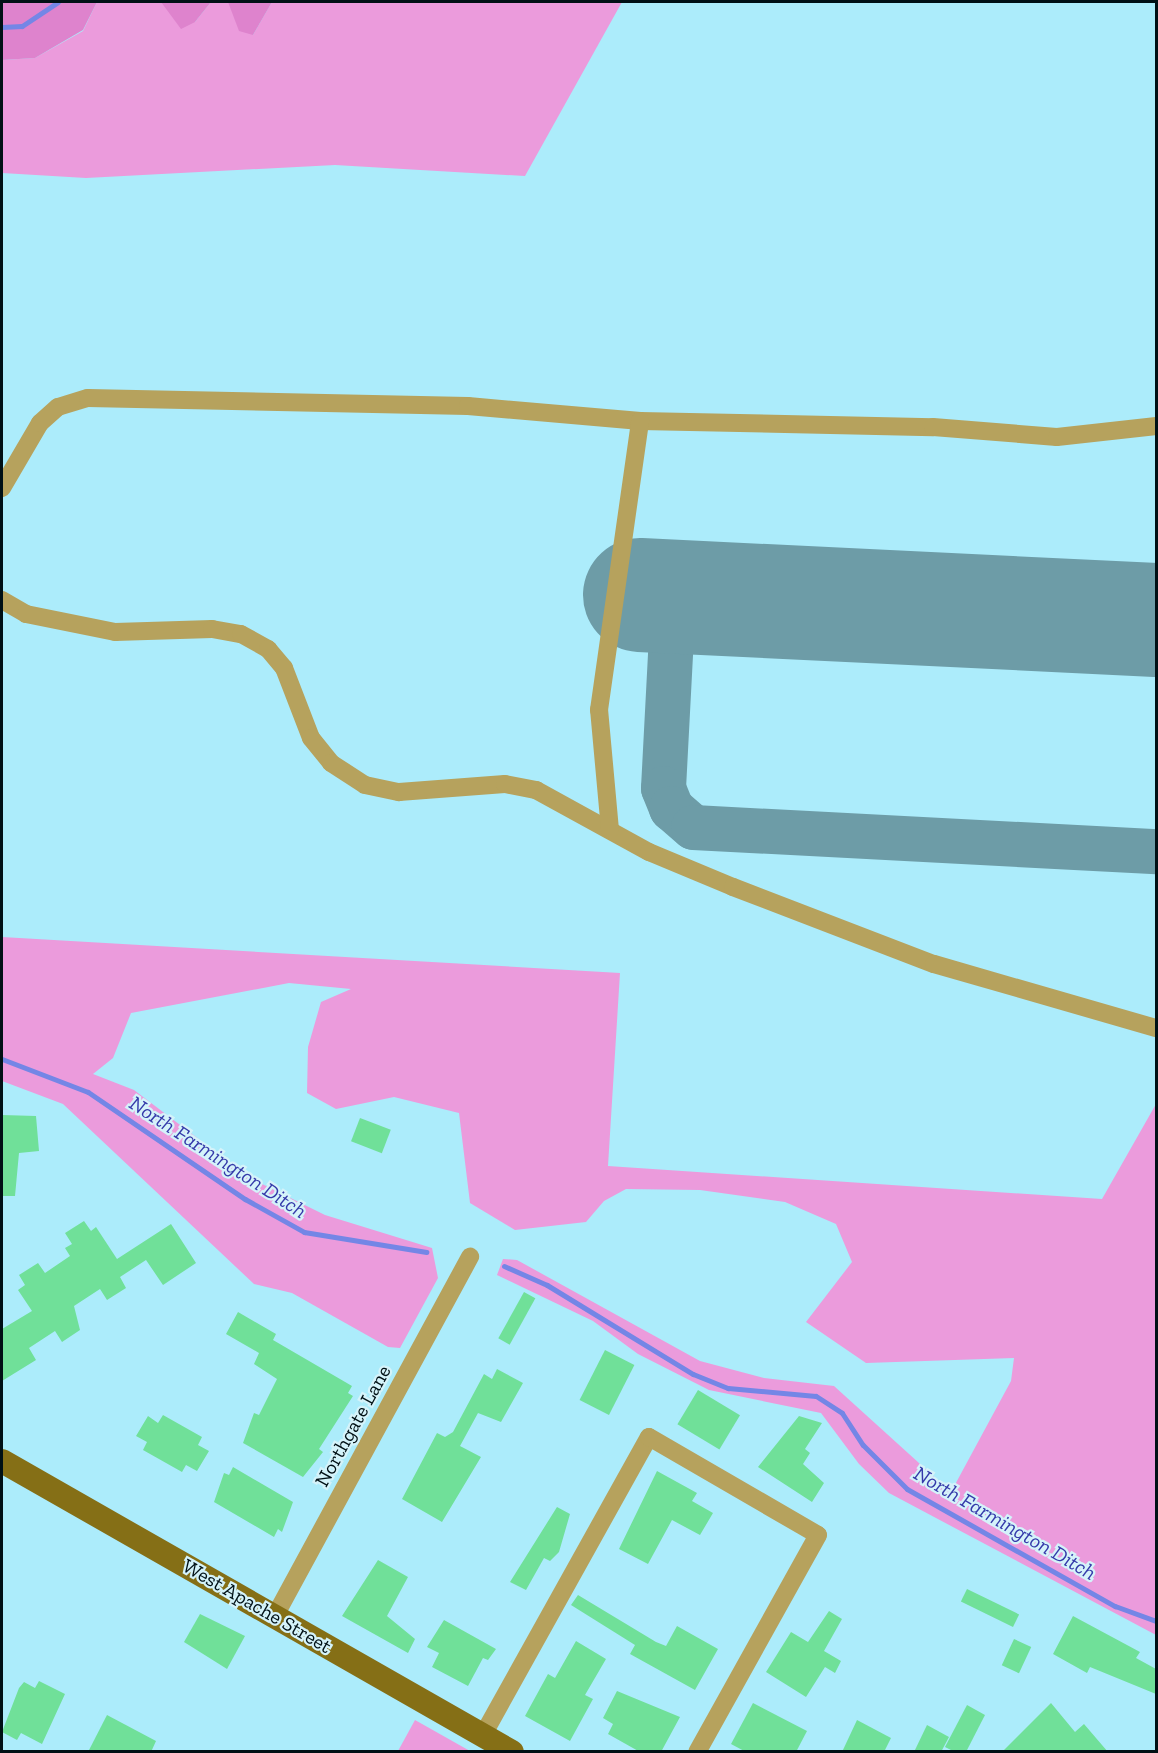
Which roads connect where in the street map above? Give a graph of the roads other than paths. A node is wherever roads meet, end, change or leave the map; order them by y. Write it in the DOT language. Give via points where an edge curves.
graph roads {
  1 [pos="640,421"];
  2 [pos="1156,426"];
  3 [pos="2,488"];
  4 [pos="2,600"];
  5 [pos="610,830"];
  6 [pos="1156,1028"];
  7 [pos="470,1257"];
  8 [pos="2,1461"];
  9 [pos="275,1616"];
  10 [pos="483,1735"];
  11 [pos="512,1752"];
  12 [pos="697,1752"];
  1 -- 2 [label="street" via="933,427 1057,437"];
  1 -- 3 [label="street" via="468,406 88,398 58,407 40,423"];
  1 -- 5 [label="street" via="599,710"];
  4 -- 5 [label="street" via="26,614 115,632 212,629 241,634 268,649 284,668 310,738 331,763 365,784 432,793 506,784 536,790"];
  5 -- 6 [label="street" via="734,887 934,964"];
  7 -- 9 [label="street, Northgate Lane"];
  8 -- 9 [label="main road, West Apache Street"];
  9 -- 10 [label="main road, West Apache Street"];
  10 -- 11 [label="main road, West Apache Street"];
  10 -- 12 [label="street" via="649,1437 818,1535"];
}
